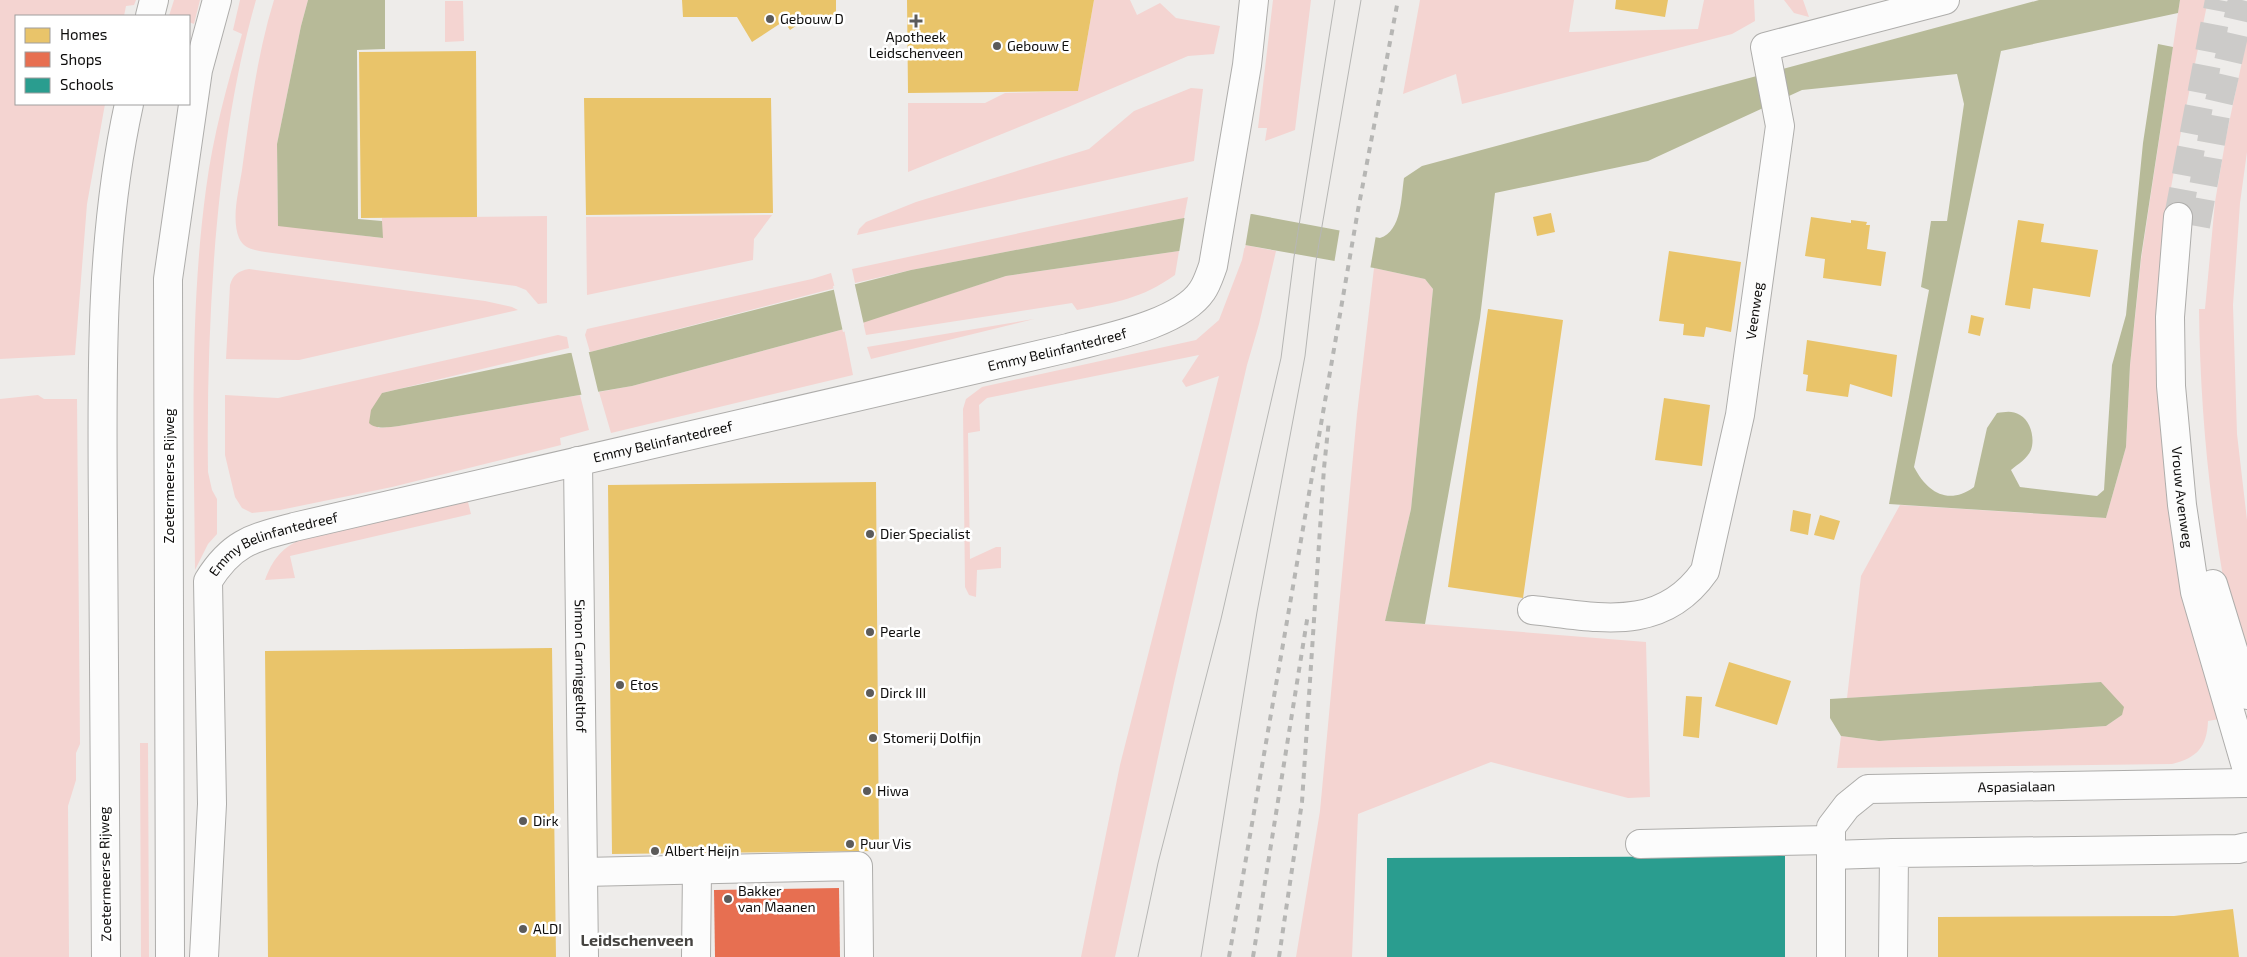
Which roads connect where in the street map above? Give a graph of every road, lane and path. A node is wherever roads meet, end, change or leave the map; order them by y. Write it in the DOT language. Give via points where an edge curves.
graph roads {
  1 [pos="154,0"];
  2 [pos="216,0"];
  3 [pos="1254,0"];
  4 [pos="1946,0"];
  5 [pos="150,15"];
  6 [pos="129,105"];
  7 [pos="578,461"];
  8 [pos="1532,610"];
  9 [pos="2247,695"];
  10 [pos="2247,770"];
  11 [pos="2247,783"];
  12 [pos="1640,844"];
  13 [pos="2247,847"];
  14 [pos="1830,848"];
  15 [pos="1894,853"];
  16 [pos="697,870"];
  17 [pos="583,872"];
  18 [pos="106,957"];
  19 [pos="170,957"];
  20 [pos="204,957"];
  21 [pos="584,957"];
  22 [pos="696,957"];
  23 [pos="859,957"];
  24 [pos="1831,957"];
  25 [pos="1893,957"];
  1 -- 5 [label="street"];
  2 -- 19 [label="street, Zoetermeerse Rijweg" via="198,70 168,279"];
  3 -- 7 [label="street, Emmy Belinfantedreef" via="1247,65 1214,266 1202,292 1187,306 1153,324 1068,348"];
  4 -- 8 [label="street, Veenweg" via="1764,47 1780,126 1740,415 1705,571 1694,587 1678,598 1656,612 1634,618 1608,619"];
  6 -- 18 [label="street, Zoetermeerse Rijweg" via="116,161 104,280"];
  7 -- 17 [label="street, Simon Carmiggelthof"];
  7 -- 20 [label="street, Emmy Belinfantedreef" via="250,539 218,564 208,581 212,804"];
  9 -- 10 [label="street, Vrouw Avenweg" via="2214,589 2200,502 2190,404 2187,221 2170,317 2171,386 2182,505 2195,592"];
  11 -- 14 [label="street, Aspasialaan" via="1868,789 1847,806 1831,827"];
  12 -- 14 [label="street"];
  13 -- 15 [label="street"];
  14 -- 15 [label="street"];
  14 -- 24 [label="street, Aspasialaan"];
  15 -- 25 [label="street"];
  16 -- 17 [label="street"];
  16 -- 22 [label="street"];
  16 -- 23 [label="street" via="858,866"];
  17 -- 21 [label="street, Simon Carmiggelthof"];
}
